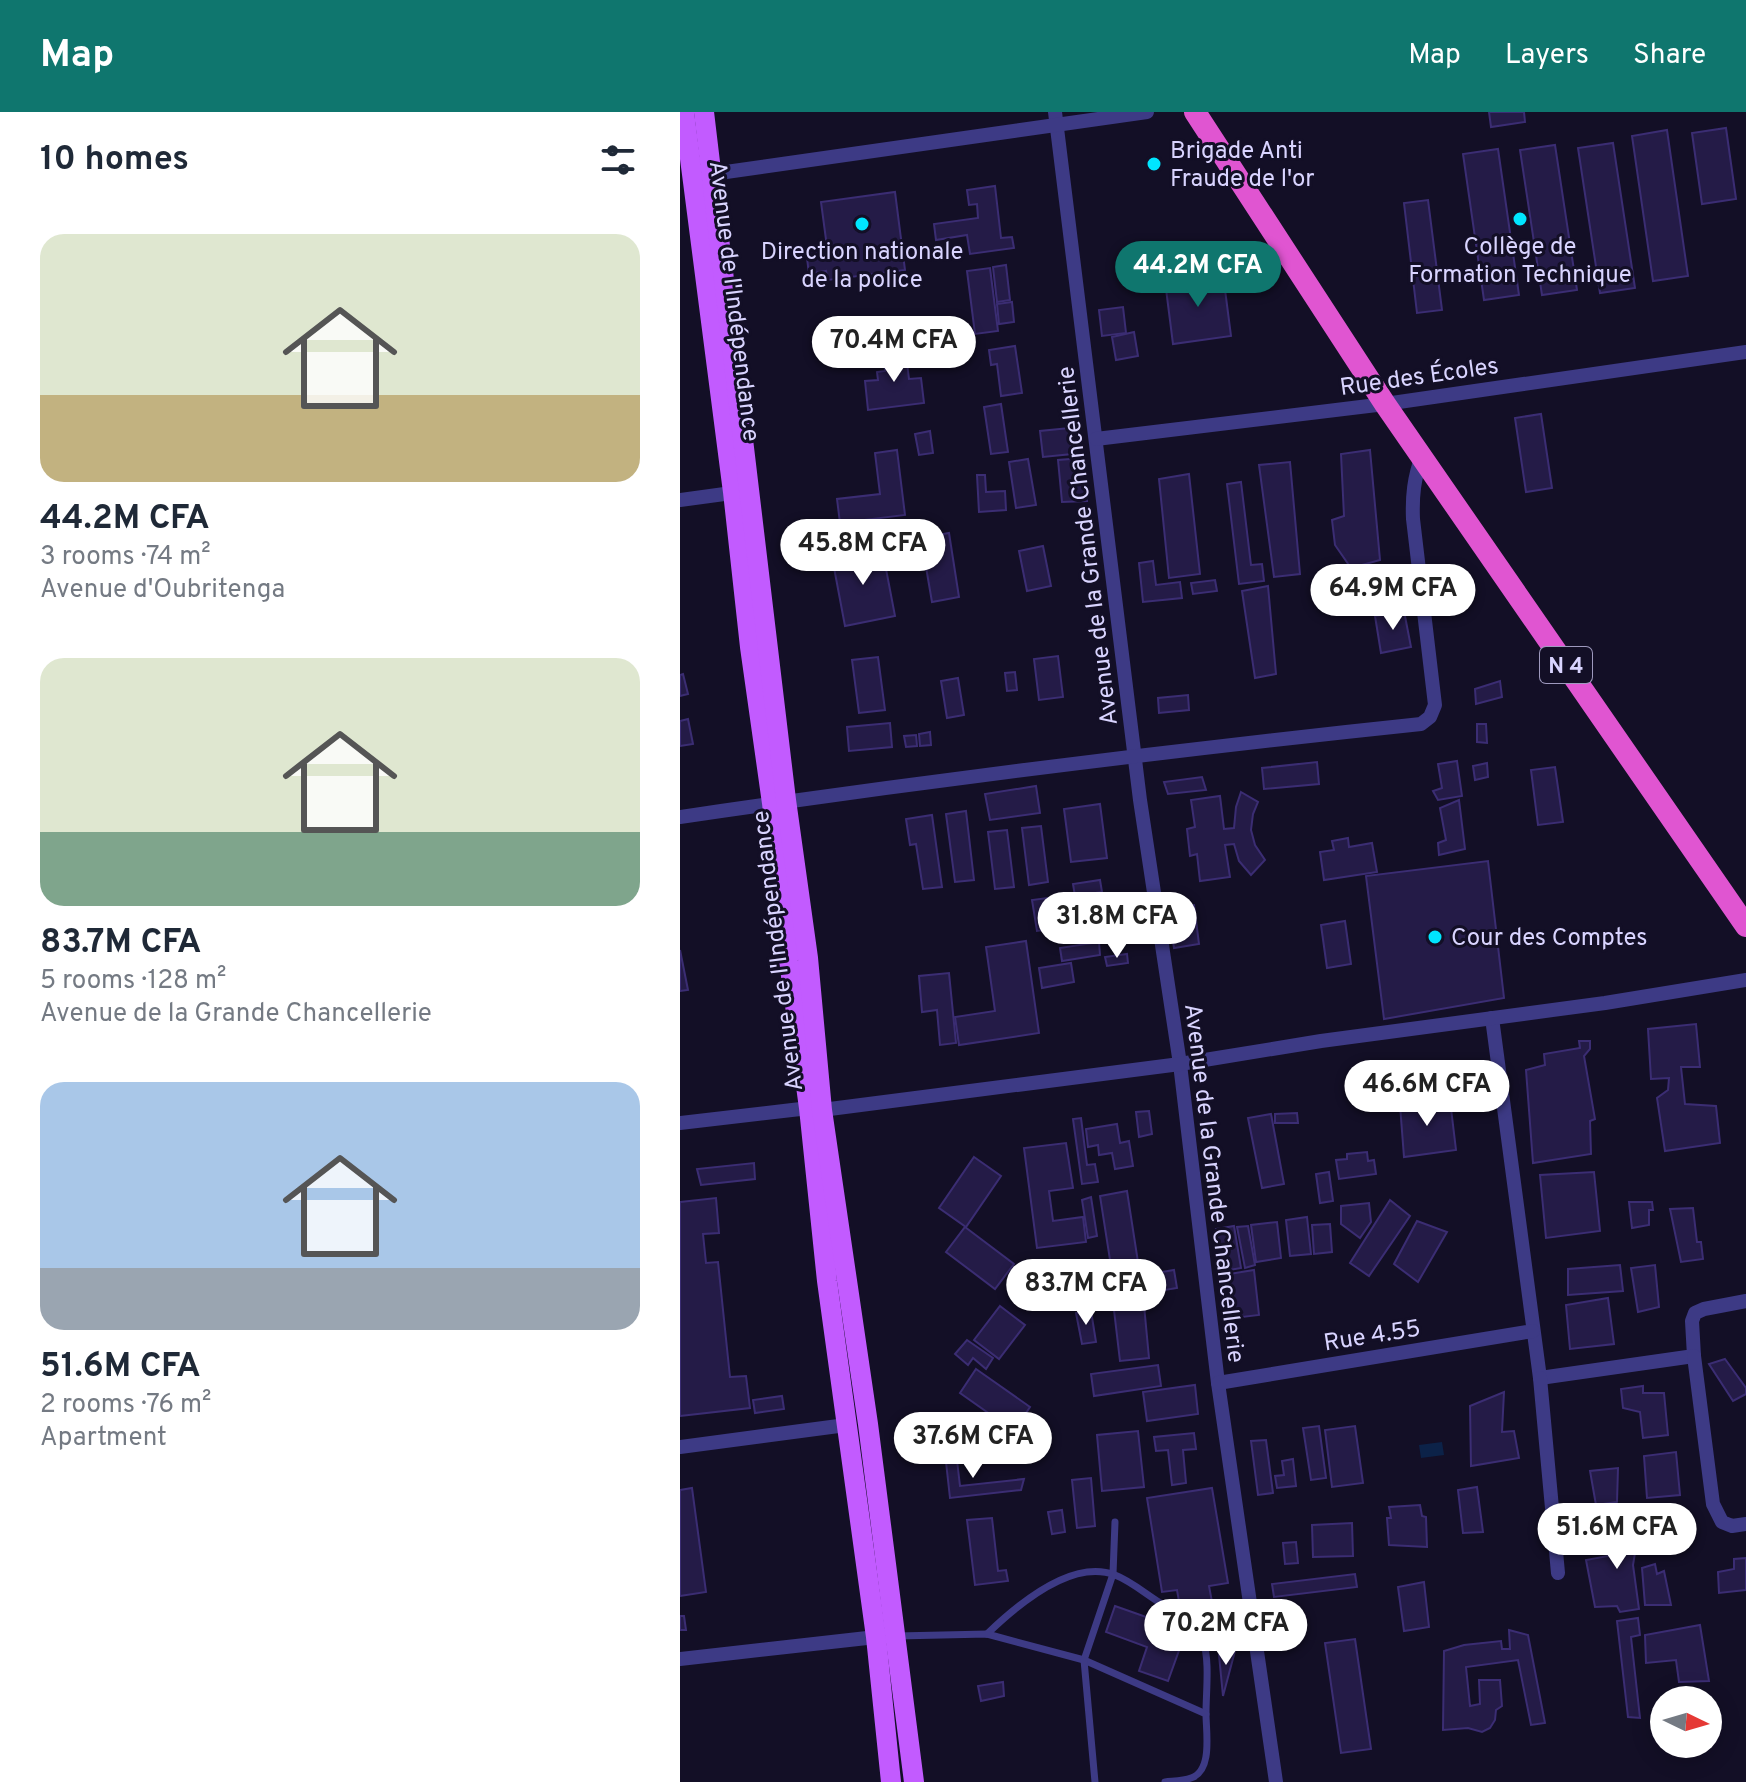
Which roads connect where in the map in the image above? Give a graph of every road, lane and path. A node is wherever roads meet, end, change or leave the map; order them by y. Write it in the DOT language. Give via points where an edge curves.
graph roads {
  1 [pos="684,112"];
  2 [pos="704,112"];
  3 [pos="1147,112"];
  4 [pos="1195,112"];
  5 [pos="1056,119"];
  6 [pos="695,176"];
  7 [pos="1746,352"];
  8 [pos="1385,404"];
  9 [pos="1096,439"];
  10 [pos="1422,456"];
  11 [pos="741,492"];
  12 [pos="680,500"];
  13 [pos="1134,754"];
  14 [pos="779,801"];
  15 [pos="680,817"];
  16 [pos="1746,926"];
  17 [pos="1746,980"];
  18 [pos="1492,1018"];
  19 [pos="1180,1064"];
  20 [pos="815,1109"];
  21 [pos="680,1123"];
  22 [pos="1746,1301"];
  23 [pos="1533,1331"];
  24 [pos="1694,1356"];
  25 [pos="1540,1378"];
  26 [pos="1218,1383"];
  27 [pos="846,1425"];
  28 [pos="680,1447"];
  29 [pos="1115,1522"];
  30 [pos="1746,1524"];
  31 [pos="1558,1573"];
  32 [pos="1113,1574"];
  33 [pos="987,1634"];
  34 [pos="885,1636"];
  35 [pos="680,1659"];
  36 [pos="1084,1660"];
  37 [pos="1206,1714"];
  38 [pos="891,1782"];
  39 [pos="914,1782"];
  40 [pos="1095,1782"];
  41 [pos="1165,1782"];
  42 [pos="1276,1782"];
  1 -- 6 [label="main road, Avenue de l'Indépendance"];
  2 -- 6 [label="main road, Avenue de l'Indépendance"];
  3 -- 5 [label="street"];
  4 -- 8 [label="highway, N 4"];
  5 -- 6 [label="street"];
  5 -- 9 [label="street, Avenue de la Grande Chancellerie"];
  6 -- 11 [label="main road, Avenue de l'Indépendance"];
  7 -- 8 [label="street, Rue des Écoles"];
  8 -- 9 [label="street, Rue des Écoles"];
  8 -- 10 [label="highway, N 4"];
  9 -- 13 [label="street, Avenue de la Grande Chancellerie"];
  10 -- 13 [label="street" via="1412,496 1435,705 1430,717 1421,724"];
  10 -- 16 [label="highway, N 4"];
  11 -- 12 [label="street"];
  11 -- 14 [label="main road, Avenue de l'Indépendance"];
  13 -- 14 [label="street"];
  13 -- 19 [label="street, Avenue de la Grande Chancellerie"];
  14 -- 15 [label="street"];
  14 -- 20 [label="main road, Avenue de l'Indépendance"];
  17 -- 18 [label="street"];
  18 -- 19 [label="street"];
  18 -- 23 [label="street"];
  19 -- 20 [label="street"];
  19 -- 26 [label="street, Avenue de la Grande Chancellerie"];
  20 -- 21 [label="street"];
  20 -- 27 [label="main road, Avenue de l'Indépendance" via="827,1281"];
  20 -- 34 [label="main road, Avenue de l'Indépendance" via="868,1424"];
  22 -- 24 [label="street" via="1695,1313"];
  23 -- 25 [label="street"];
  23 -- 26 [label="street, Rue 4.55"];
  24 -- 25 [label="street"];
  24 -- 30 [label="street" via="1713,1504 1722,1522"];
  25 -- 31 [label="street"];
  26 -- 42 [label="street, Avenue de la Grande Chancellerie"];
  27 -- 28 [label="street"];
  27 -- 34 [label="main road, Avenue de l'Indépendance"];
  29 -- 32 [label="lane"];
  32 -- 33 [label="lane" via="1060,1580 1021,1602"];
  32 -- 36 [label="lane"];
  32 -- 37 [label="lane" via="1192,1622 1205,1656"];
  33 -- 34 [label="lane"];
  33 -- 36 [label="lane"];
  34 -- 35 [label="street"];
  34 -- 38 [label="main road, Avenue de l'Indépendance"];
  34 -- 39 [label="main road, Avenue de l'Indépendance"];
  36 -- 37 [label="lane"];
  36 -- 40 [label="lane"];
  37 -- 41 [label="lane" via="1203,1769 1194,1778"];
}
